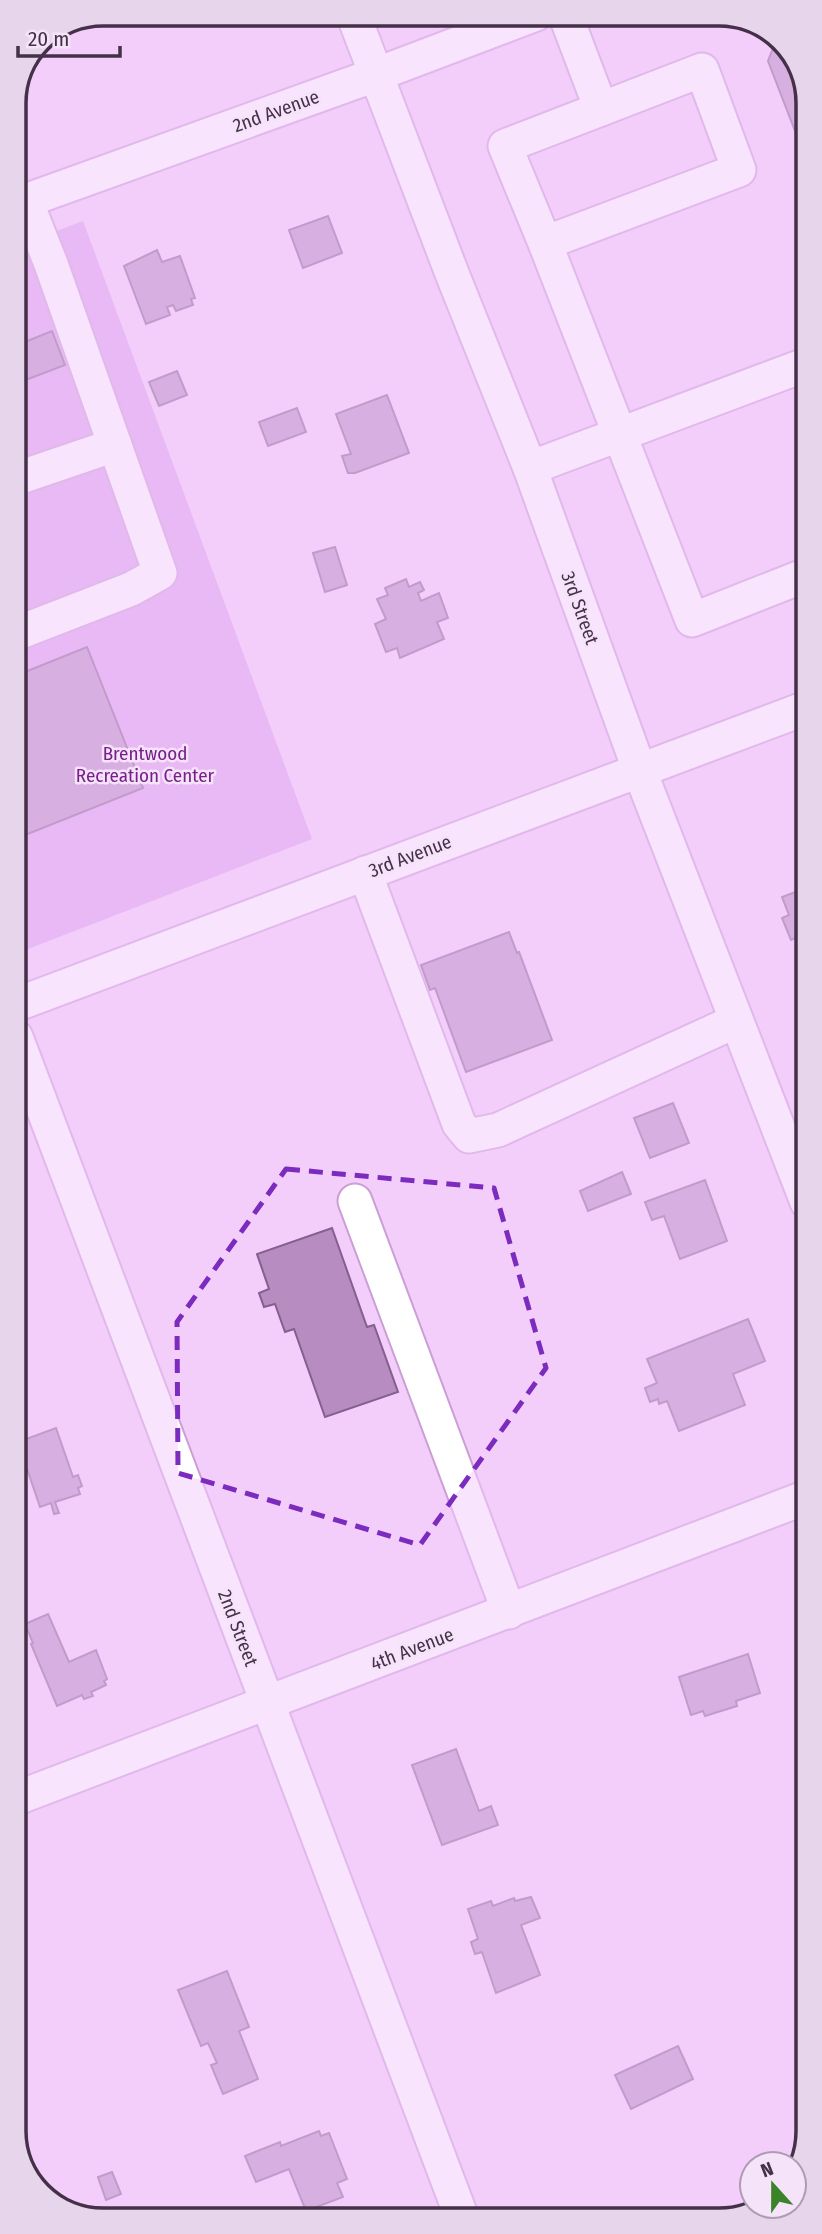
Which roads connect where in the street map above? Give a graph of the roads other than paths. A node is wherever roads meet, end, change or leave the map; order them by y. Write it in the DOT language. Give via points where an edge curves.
graph roads {
  1 [pos="357,26"];
  2 [pos="484,26"];
  3 [pos="570,26"];
  4 [pos="375,75"];
  5 [pos="601,109"];
  6 [pos="26,201"];
  7 [pos="26,218"];
  8 [pos="545,243"];
  9 [pos="796,368"];
  10 [pos="620,435"];
  11 [pos="115,445"];
  12 [pos="530,468"];
  13 [pos="26,475"];
  14 [pos="796,579"];
  15 [pos="26,630"];
  16 [pos="796,712"];
  17 [pos="639,769"];
  18 [pos="365,873"];
  19 [pos="26,1000"];
  20 [pos="736,1021"];
  21 [pos="26,1064"];
  22 [pos="796,1174"];
  23 [pos="355,1201"];
  24 [pos="796,1501"];
  25 [pos="509,1612"];
  26 [pos="266,1703"];
  27 [pos="26,1795"];
  28 [pos="458,2208"];
  1 -- 4 [label="street, 3rd Street"];
  2 -- 4 [label="street, 2nd Avenue"];
  3 -- 5 [label="street"];
  4 -- 6 [label="street, 2nd Avenue"];
  4 -- 12 [label="street, 3rd Street"];
  5 -- 8 [label="street" via="505,146"];
  5 -- 8 [label="street" via="702,70 739,170"];
  7 -- 11 [label="street"];
  8 -- 10 [label="street"];
  9 -- 10 [label="street"];
  10 -- 12 [label="street"];
  10 -- 14 [label="street" via="692,620"];
  11 -- 13 [label="street"];
  11 -- 15 [label="street" via="160,573"];
  12 -- 17 [label="street, 3rd Street"];
  16 -- 17 [label="street, 3rd Avenue"];
  17 -- 18 [label="street, 3rd Avenue"];
  17 -- 20 [label="street, 3rd Street"];
  18 -- 19 [label="street, 3rd Avenue"];
  18 -- 20 [label="street" via="459,1124 469,1136 498,1130"];
  20 -- 22 [label="street, 3rd Street"];
  21 -- 26 [label="street, 2nd Street"];
  23 -- 25 [label="street"];
  24 -- 25 [label="street, 4th Avenue"];
  25 -- 26 [label="street, 4th Avenue"];
  26 -- 27 [label="street, 4th Avenue"];
  26 -- 28 [label="street, 2nd Street"];
}
